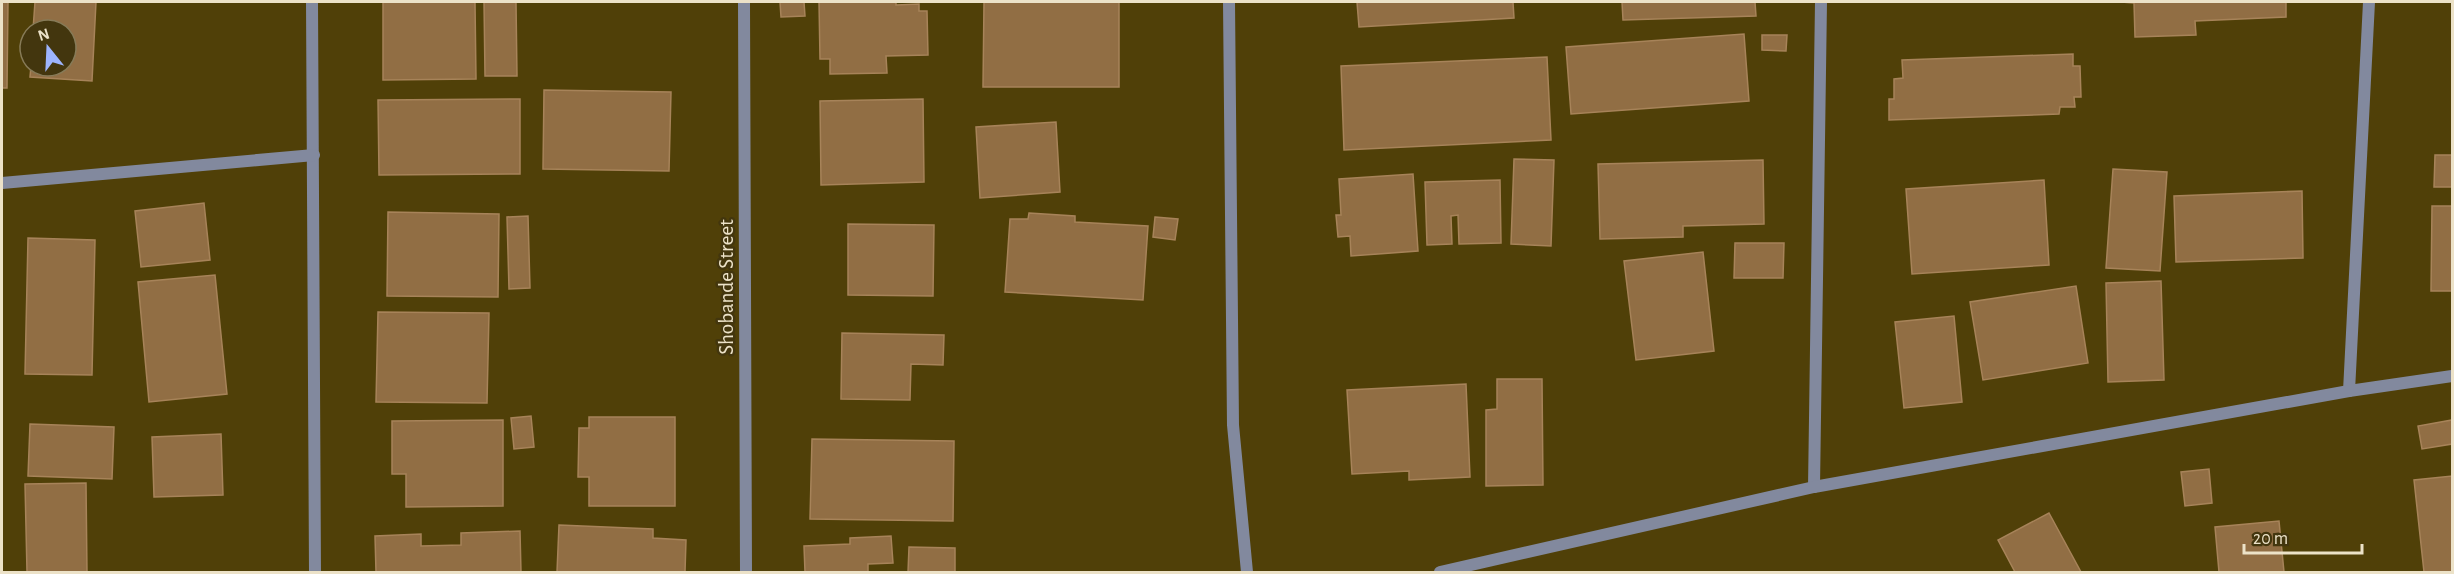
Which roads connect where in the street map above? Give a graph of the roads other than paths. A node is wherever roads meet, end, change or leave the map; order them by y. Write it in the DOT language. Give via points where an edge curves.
graph roads {
  1 [pos="312,2"];
  2 [pos="744,2"];
  3 [pos="1229,2"];
  4 [pos="1821,2"];
  5 [pos="2369,2"];
  6 [pos="314,155"];
  7 [pos="2,183"];
  8 [pos="2452,376"];
  9 [pos="2349,391"];
  10 [pos="1814,487"];
  11 [pos="315,573"];
  12 [pos="746,573"];
  13 [pos="1247,573"];
  14 [pos="1440,573"];
  1 -- 6 [label="street"];
  2 -- 12 [label="street, Shobande Street"];
  3 -- 13 [label="street" via="1233,425"];
  4 -- 10 [label="street"];
  5 -- 9 [label="street"];
  6 -- 7 [label="street"];
  6 -- 11 [label="street"];
  8 -- 9 [label="street"];
  9 -- 10 [label="street"];
  10 -- 14 [label="street"];
}
